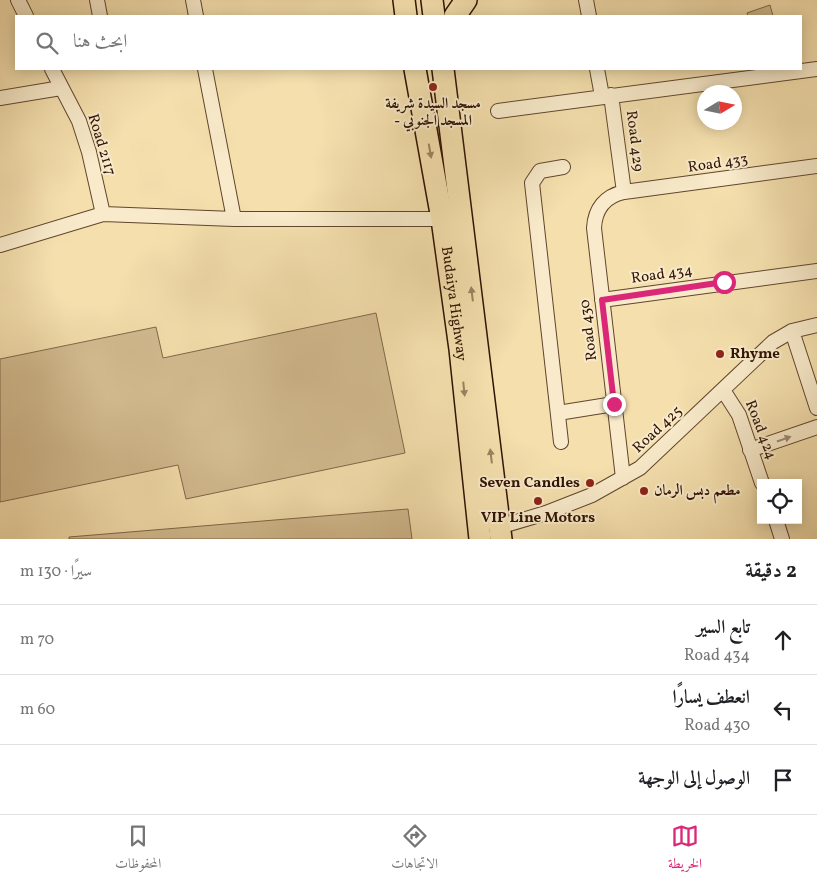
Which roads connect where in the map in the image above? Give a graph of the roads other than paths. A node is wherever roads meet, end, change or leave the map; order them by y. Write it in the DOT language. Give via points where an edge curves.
graph roads {
  1 [pos="18,0"];
  2 [pos="97,0"];
  3 [pos="192,0"];
  4 [pos="404,0"];
  5 [pos="432,0"];
  6 [pos="466,0"];
  7 [pos="586,0"];
  8 [pos="26,15"];
  9 [pos="100,15"];
  10 [pos="196,15"];
  11 [pos="406,15"];
  12 [pos="434,15"];
  13 [pos="456,15"];
  14 [pos="589,15"];
  15 [pos="817,69"];
  16 [pos="52,70"];
  17 [pos="205,70"];
  18 [pos="415,70"];
  19 [pos="444,70"];
  20 [pos="597,70"];
  21 [pos="61,88"];
  22 [pos="606,96"];
  23 [pos="0,98"];
  24 [pos="498,111"];
  25 [pos="817,166"];
  26 [pos="563,167"];
  27 [pos="624,192"];
  28 [pos="103,214"];
  29 [pos="234,219"];
  30 [pos="442,219"];
  31 [pos="0,245"];
  32 [pos="817,271"];
  33 [pos="602,300"];
  34 [pos="817,326"];
  35 [pos="792,331"];
  36 [pos="723,390"];
  37 [pos="614,404"];
  38 [pos="817,408"];
  39 [pos="558,413"];
  40 [pos="817,427"];
  41 [pos="561,442"];
  42 [pos="750,450"];
  43 [pos="623,478"];
  44 [pos="761,479"];
  45 [pos="777,524"];
  46 [pos="500,533"];
  47 [pos="480,539"];
  48 [pos="782,539"];
  1 -- 8 [label="street"];
  2 -- 9 [label="street"];
  3 -- 10 [label="street"];
  4 -- 11 [label="main road"];
  5 -- 12 [label="main road"];
  6 -- 13 [label="main road"];
  7 -- 14 [label="street"];
  15 -- 22 [label="street, Road 429"];
  16 -- 21 [label="street, Road 2117"];
  17 -- 29 [label="street"];
  18 -- 30 [label="main road, Budaiya Highway, one-way"];
  46 -- 19 [label="main road, Budaiya Highway, one-way"];
  20 -- 22 [label="street"];
  21 -- 23 [label="street"];
  21 -- 28 [label="street, Road 2117" via="79,121"];
  22 -- 24 [label="street, Road 429"];
  22 -- 27 [label="street, Road 429"];
  25 -- 27 [label="street, Road 433"];
  26 -- 39 [label="street" via="540,172 532,183"];
  27 -- 33 [label="street, Road 430" via="602,204 594,222"];
  28 -- 29 [label="street"];
  28 -- 31 [label="street"];
  29 -- 30 [label="street"];
  30 -- 47 [label="main road, Budaiya Highway, one-way" via="460,349"];
  32 -- 33 [label="street, Road 434"];
  33 -- 37 [label="street, Road 430"];
  34 -- 35 [label="street, Road 425"];
  35 -- 36 [label="street, Road 425" via="773,342"];
  35 -- 38 [label="street"];
  36 -- 42 [label="street, Road 424" via="736,408"];
  36 -- 43 [label="street, Road 425" via="647,462"];
  37 -- 39 [label="street"];
  37 -- 43 [label="street, Road 430"];
  39 -- 41 [label="street"];
  42 -- 40 [label="street, one-way"];
  42 -- 44 [label="street, Road 424"];
  43 -- 46 [label="street, Road 425" via="592,495"];
  45 -- 48 [label="street"];
}
